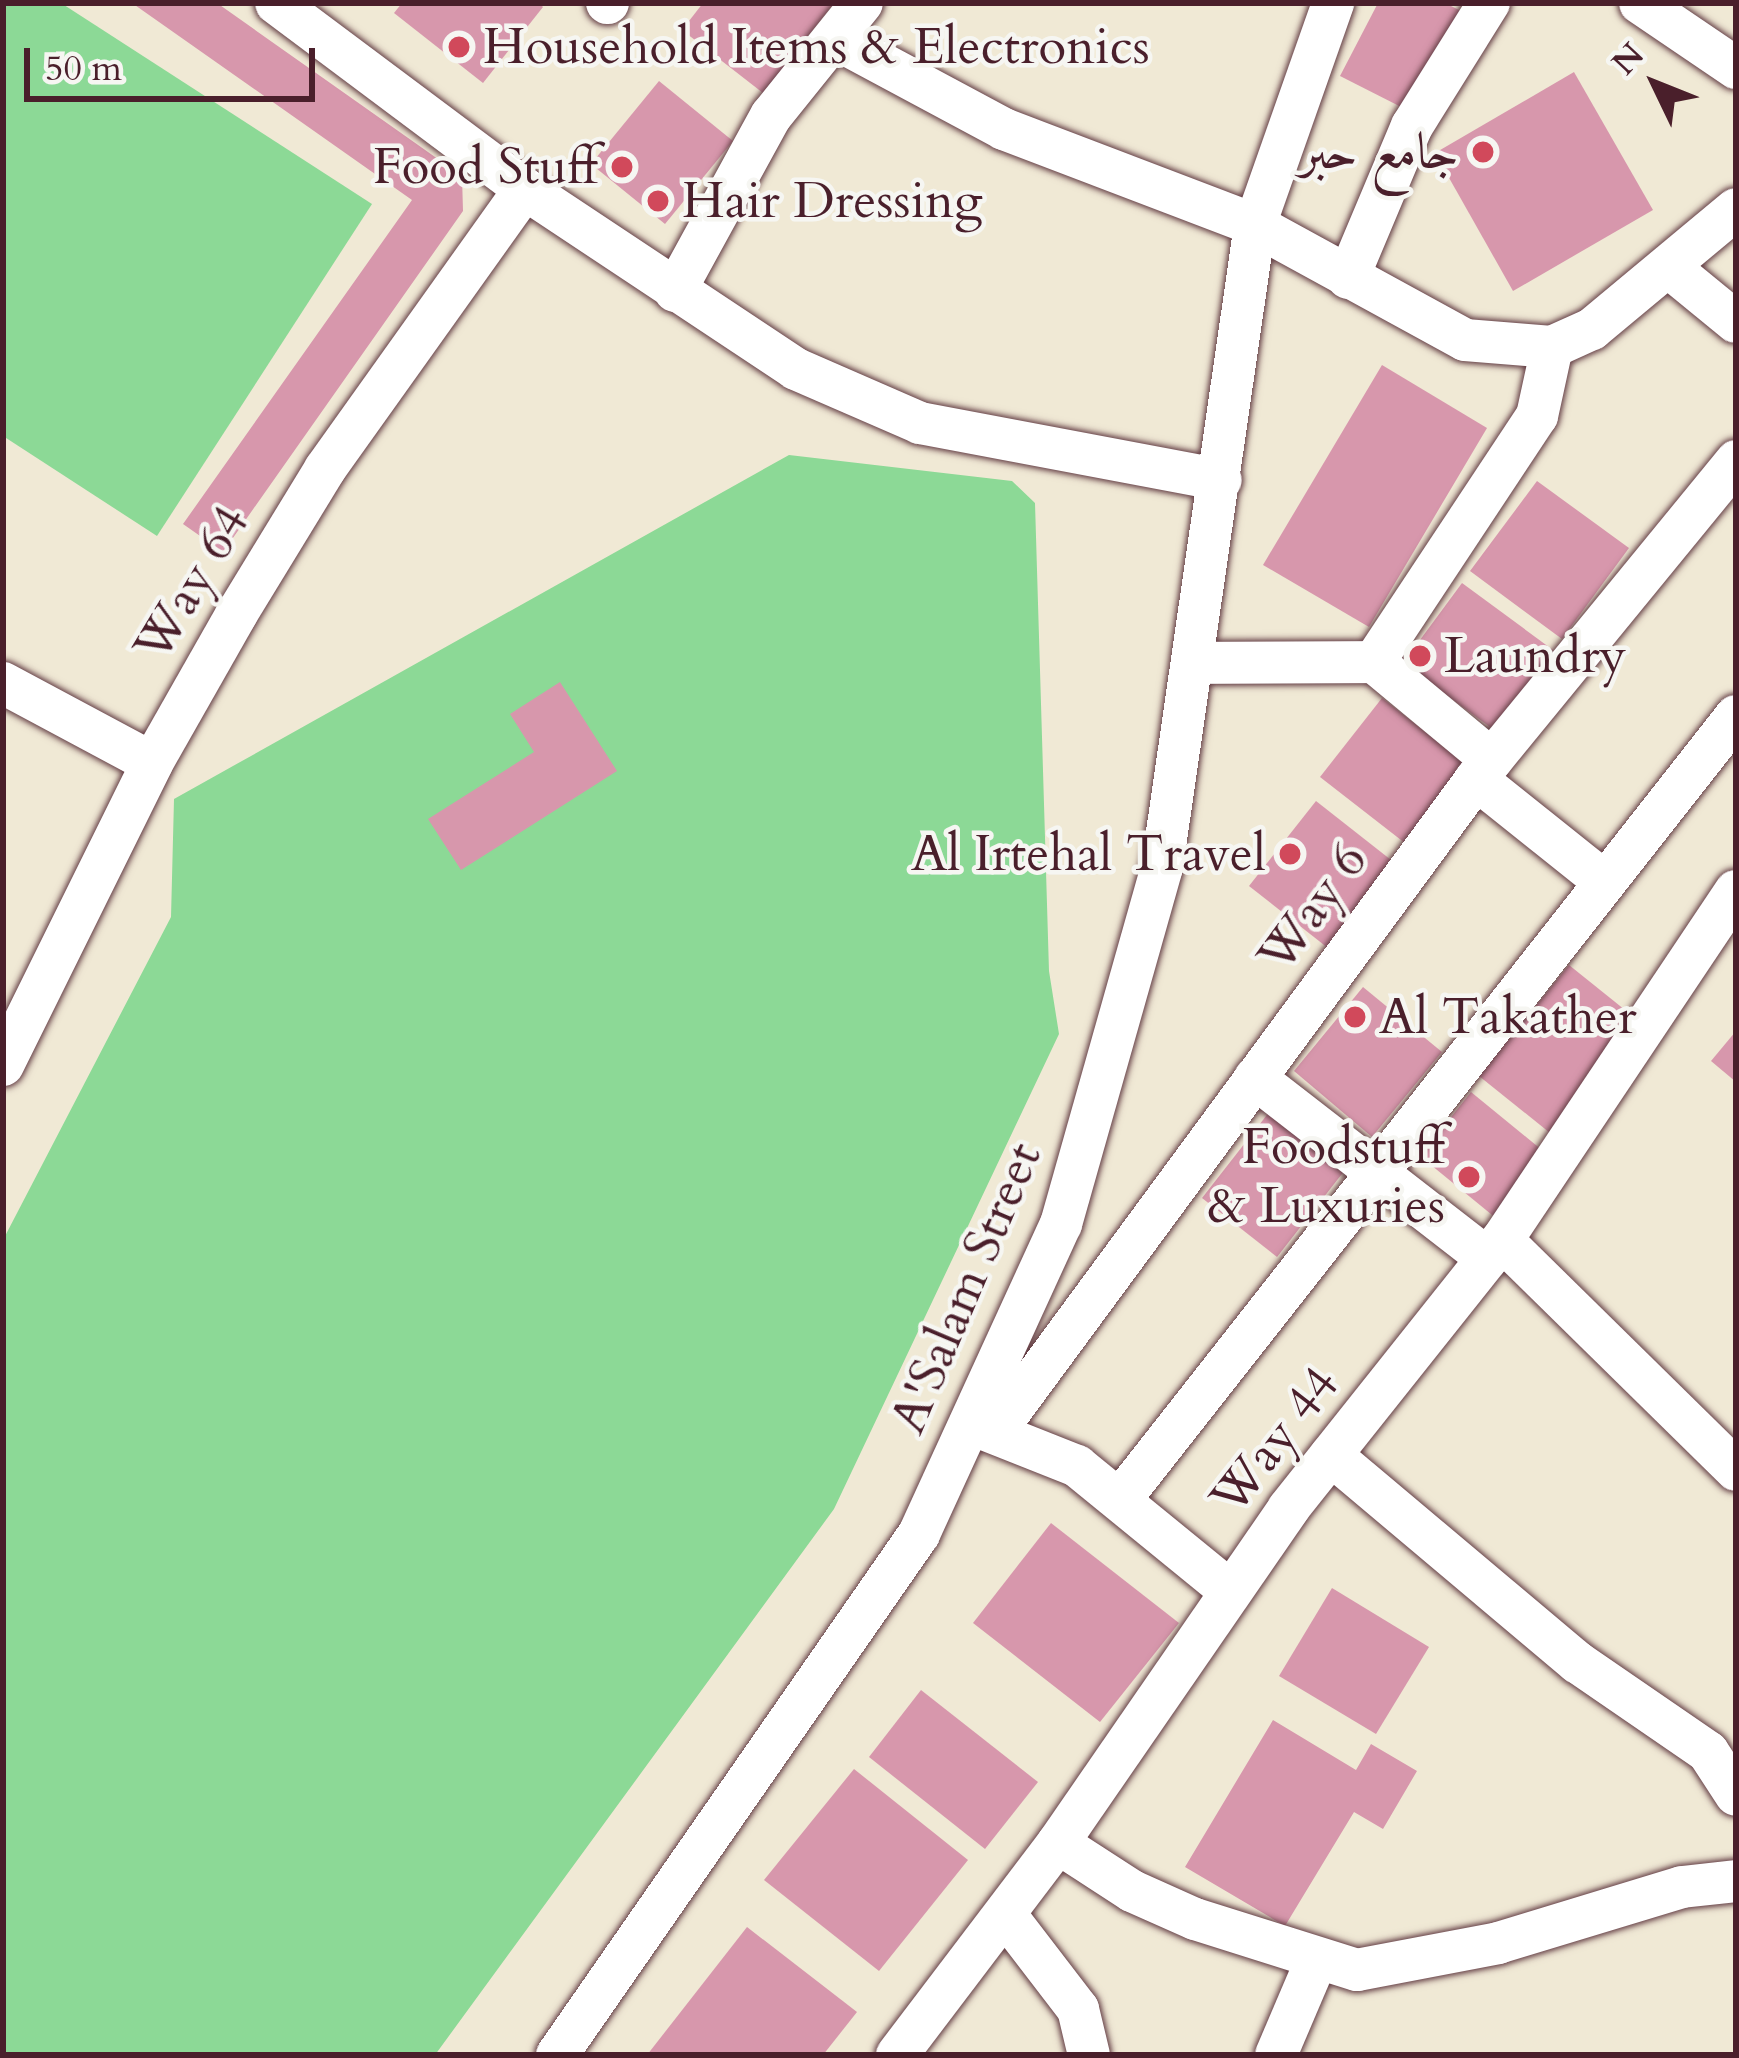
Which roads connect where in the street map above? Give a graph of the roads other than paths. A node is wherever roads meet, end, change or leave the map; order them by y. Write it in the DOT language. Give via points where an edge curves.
graph roads {
  1 [pos="276,3"];
  2 [pos="862,3"];
  3 [pos="1333,3"];
  4 [pos="1360,3"];
  5 [pos="1490,3"];
  6 [pos="1666,10"];
  7 [pos="836,39"];
  8 [pos="1736,68"];
  9 [pos="525,189"];
  10 [pos="1736,208"];
  11 [pos="1268,232"];
  12 [pos="1670,268"];
  13 [pos="1348,278"];
  14 [pos="675,291"];
  15 [pos="1736,322"];
  16 [pos="1552,346"];
  17 [pos="1736,461"];
  18 [pos="1221,480"];
  19 [pos="1374,662"];
  20 [pos="1193,663"];
  21 [pos="3,683"];
  22 [pos="1736,716"];
  23 [pos="152,763"];
  24 [pos="1484,770"];
  25 [pos="1605,882"];
  26 [pos="1736,891"];
  27 [pos="3,1065"];
  28 [pos="1255,1078"];
  29 [pos="1376,1173"];
  30 [pos="1494,1249"];
  31 [pos="982,1428"];
  32 [pos="1331,1455"];
  33 [pos="1736,1470"];
  34 [pos="1123,1496"];
  35 [pos="1229,1590"];
  36 [pos="1736,1795"];
  37 [pos="1058,1844"];
  38 [pos="1736,1881"];
  39 [pos="1005,1914"];
  40 [pos="1316,1961"];
  41 [pos="557,2055"];
  42 [pos="897,2055"];
  43 [pos="1089,2055"];
  44 [pos="1276,2055"];
  1 -- 9 [label="street"];
  2 -- 7 [label="street"];
  3 -- 11 [label="street, A'Salam Street"];
  4 -- 11 [label="street, A'Salam Street"];
  5 -- 13 [label="street" via="1412,126"];
  6 -- 8 [label="street"];
  7 -- 11 [label="street" via="1004,129"];
  7 -- 14 [label="street" via="772,116"];
  9 -- 14 [label="street"];
  9 -- 23 [label="street, Way 64" via="325,469"];
  10 -- 12 [label="street"];
  11 -- 13 [label="street"];
  11 -- 18 [label="street, A'Salam Street" via="1243,315"];
  12 -- 15 [label="street"];
  12 -- 16 [label="street" via="1592,329"];
  13 -- 16 [label="street" via="1466,340"];
  14 -- 18 [label="street" via="874,407"];
  16 -- 19 [label="street" via="1537,416"];
  17 -- 24 [label="street, Way 6"];
  18 -- 20 [label="street, A'Salam Street"];
  19 -- 20 [label="street"];
  19 -- 24 [label="street"];
  20 -- 31 [label="street, A'Salam Street" via="1162,867 1061,1224"];
  21 -- 23 [label="street"];
  22 -- 25 [label="street"];
  23 -- 27 [label="street, Way 64"];
  24 -- 25 [label="street"];
  24 -- 28 [label="street, Way 6"];
  25 -- 29 [label="street"];
  26 -- 30 [label="street, Way 44"];
  28 -- 29 [label="street"];
  28 -- 31 [label="street, Way 6"];
  29 -- 30 [label="street"];
  29 -- 34 [label="street"];
  30 -- 32 [label="street, Way 44"];
  30 -- 33 [label="street"];
  31 -- 34 [label="street" via="1046,1450"];
  31 -- 41 [label="street, A'Salam Street" via="919,1534"];
  32 -- 35 [label="street, Way 44"];
  32 -- 36 [label="street" via="1576,1662 1708,1752"];
  34 -- 35 [label="street"];
  35 -- 37 [label="street, Way 44"];
  37 -- 39 [label="street, Way 44"];
  37 -- 40 [label="street" via="1132,1891"];
  38 -- 40 [label="street" via="1682,1887 1413,1963 1357,1970"];
  39 -- 42 [label="street, Way 44"];
  39 -- 43 [label="street" via="1078,2009"];
  40 -- 44 [label="street"];
}
